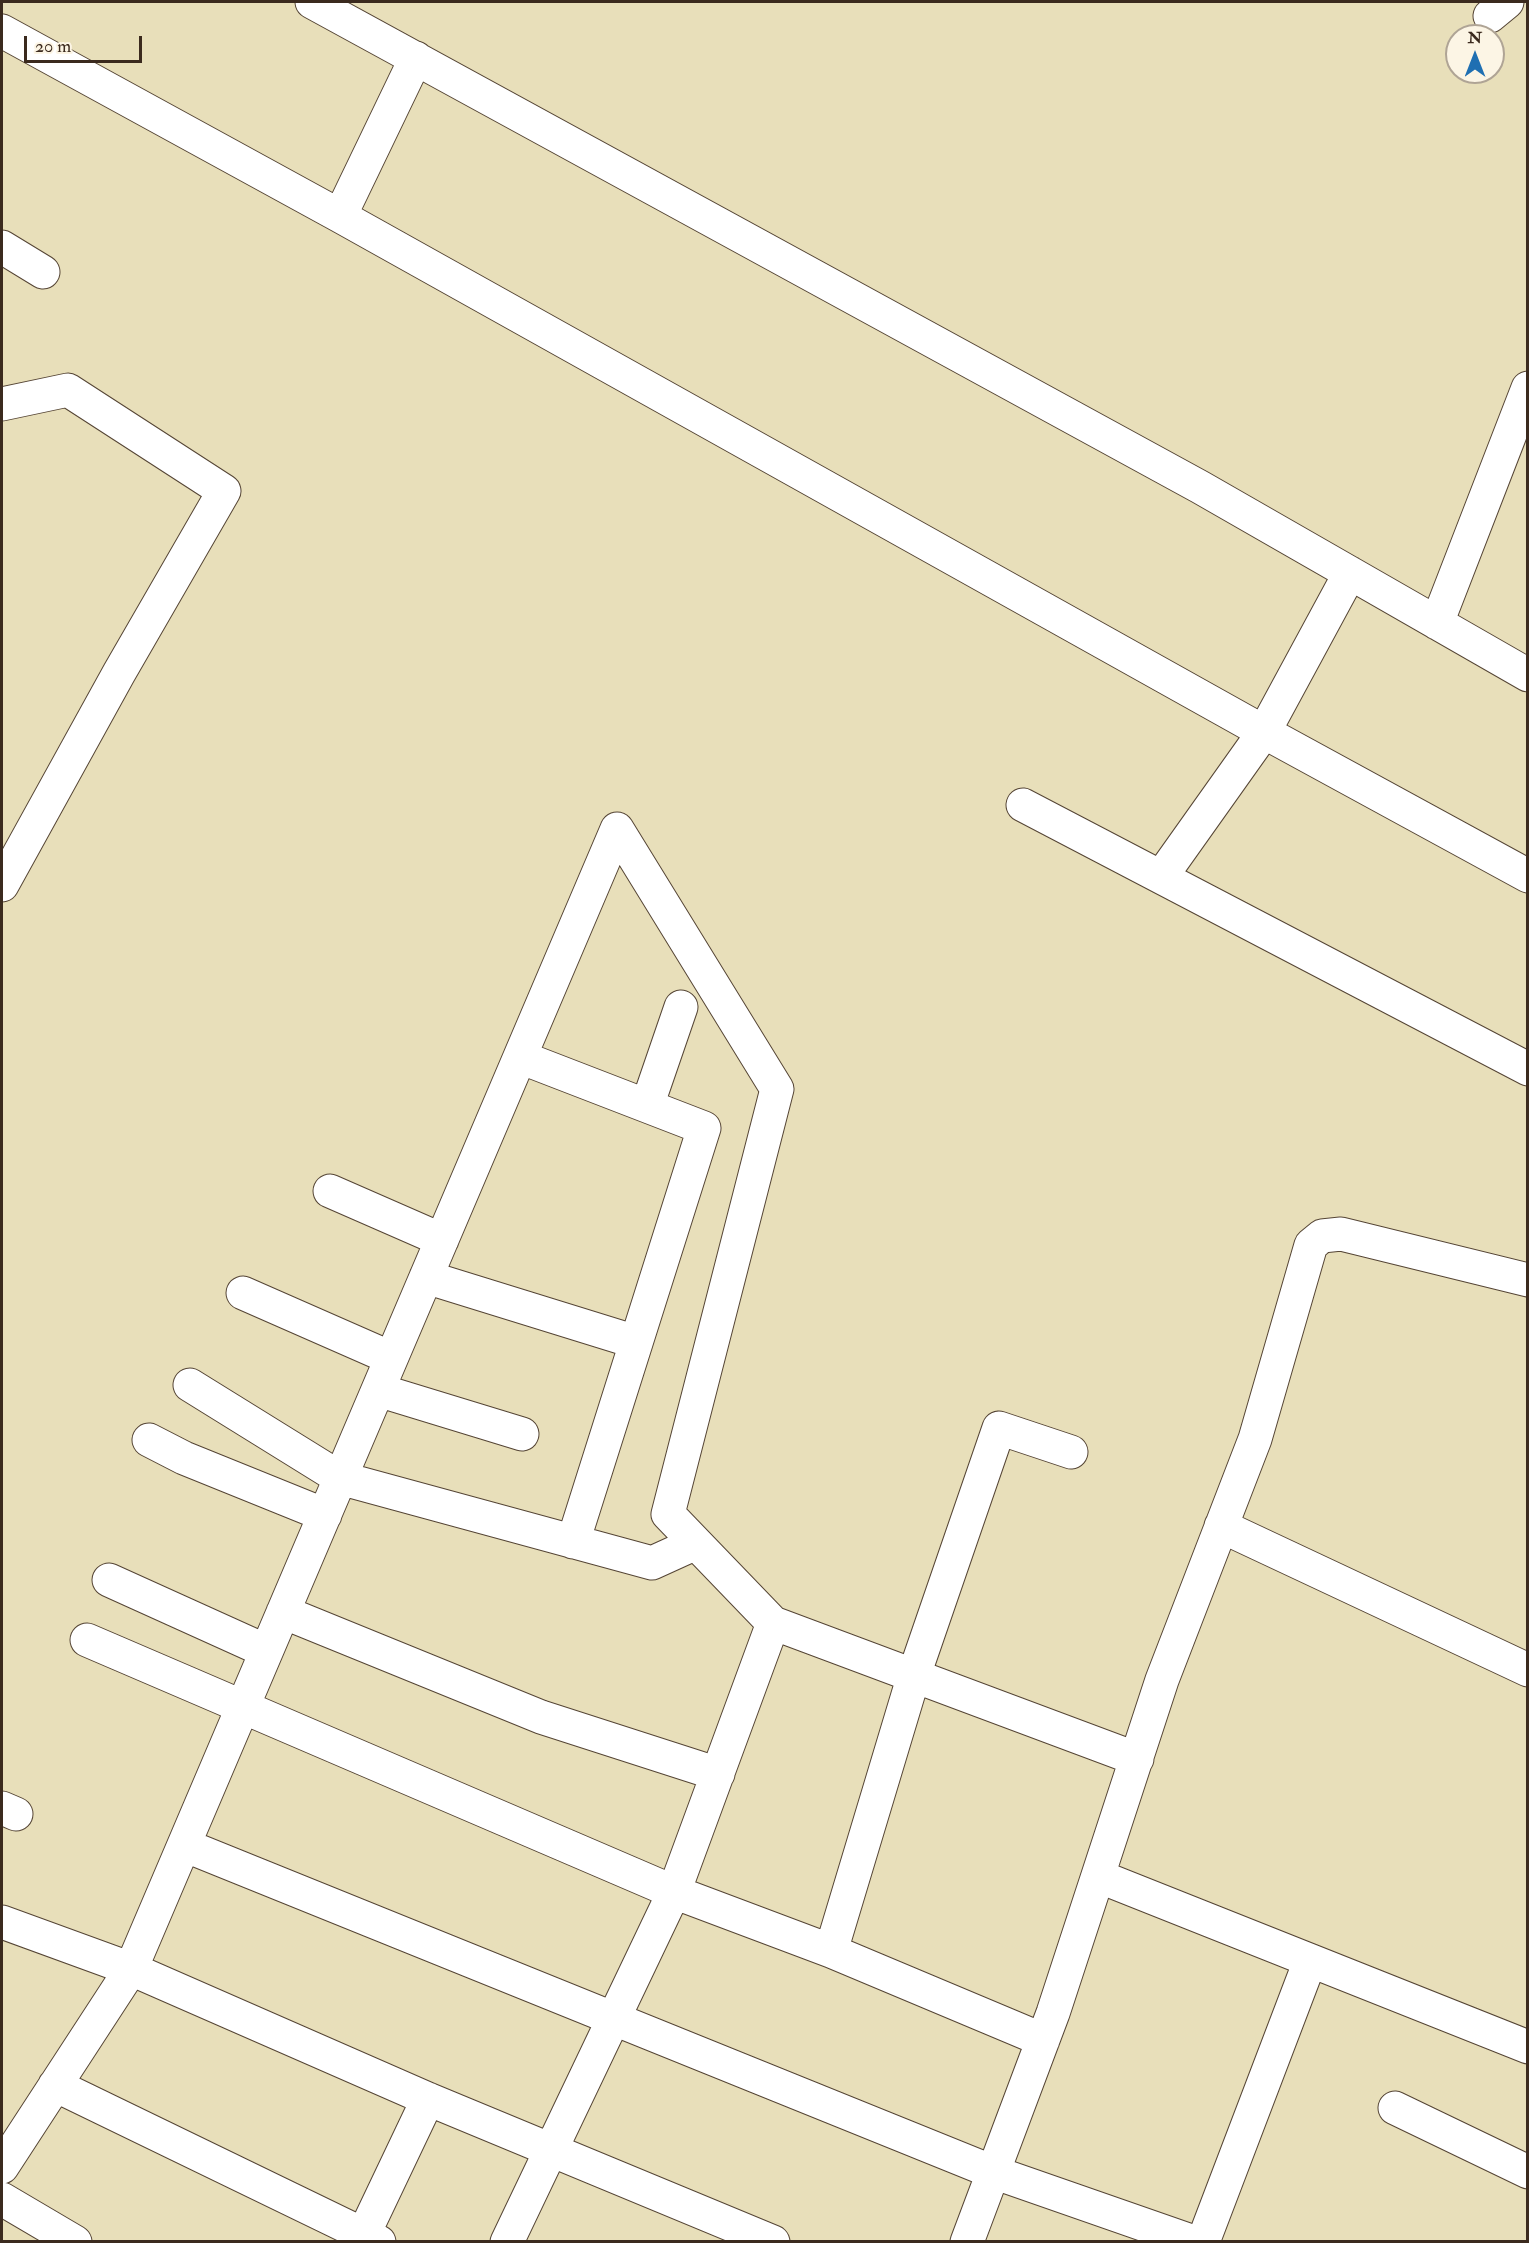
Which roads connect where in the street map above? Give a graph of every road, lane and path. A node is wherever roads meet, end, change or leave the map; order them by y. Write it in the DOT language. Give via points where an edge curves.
graph roads {
  1 [pos="312,2"];
  2 [pos="2,31"];
  3 [pos="416,58"];
  4 [pos="340,216"];
  5 [pos="2,247"];
  6 [pos="43,272"];
  7 [pos="1527,387"];
  8 [pos="2,404"];
  9 [pos="1350,573"];
  10 [pos="1437,623"];
  11 [pos="1527,675"];
  12 [pos="1264,732"];
  13 [pos="1023,805"];
  14 [pos="1527,876"];
  15 [pos="1161,877"];
  16 [pos="2,885"];
  17 [pos="681,1007"];
  18 [pos="520,1057"];
  19 [pos="1527,1069"];
  20 [pos="647,1106"];
  21 [pos="330,1191"];
  22 [pos="441,1240"];
  23 [pos="426,1277"];
  24 [pos="1527,1280"];
  25 [pos="243,1293"];
  26 [pos="636,1342"];
  27 [pos="392,1358"];
  28 [pos="190,1385"];
  29 [pos="378,1390"];
  30 [pos="522,1434"];
  31 [pos="149,1440"];
  32 [pos="1071,1452"];
  33 [pos="340,1478"];
  34 [pos="325,1515"];
  35 [pos="1221,1526"];
  36 [pos="573,1542"];
  37 [pos="696,1543"];
  38 [pos="109,1580"];
  39 [pos="283,1612"];
  40 [pos="773,1623"];
  41 [pos="87,1640"];
  42 [pos="267,1652"];
  43 [pos="1527,1670"];
  44 [pos="914,1675"];
  45 [pos="243,1708"];
  46 [pos="1137,1758"];
  47 [pos="718,1774"];
  48 [pos="184,1845"];
  49 [pos="1098,1876"];
  50 [pos="674,1892"];
  51 [pos="2,1922"];
  52 [pos="831,1951"];
  53 [pos="1310,1961"];
  54 [pos="131,1969"];
  55 [pos="614,2018"];
  56 [pos="1043,2040"];
  57 [pos="1527,2047"];
  58 [pos="55,2085"];
  59 [pos="428,2099"];
  60 [pos="1395,2109"];
  61 [pos="551,2150"];
  62 [pos="2,2167"];
  63 [pos="993,2172"];
  64 [pos="1527,2172"];
  65 [pos="2,2199"];
  66 [pos="368,2239"];
  67 [pos="75,2241"];
  68 [pos="507,2241"];
  69 [pos="773,2241"];
  70 [pos="967,2241"];
  71 [pos="1194,2241"];
  72 [pos="1203,2241"];
  1 -- 3 [label="street"];
  2 -- 4 [label="street"];
  3 -- 4 [label="street"];
  3 -- 9 [label="street"];
  4 -- 12 [label="street"];
  5 -- 6 [label="street"];
  7 -- 10 [label="street"];
  8 -- 16 [label="street" via="68,390 224,491"];
  9 -- 10 [label="street"];
  9 -- 12 [label="street"];
  10 -- 11 [label="street"];
  12 -- 14 [label="street"];
  12 -- 15 [label="street"];
  13 -- 15 [label="street"];
  15 -- 19 [label="street"];
  17 -- 20 [label="street"];
  18 -- 20 [label="street"];
  18 -- 22 [label="street"];
  18 -- 37 [label="street" via="617,829 777,1089 668,1514"];
  20 -- 26 [label="street" via="704,1128"];
  21 -- 22 [label="street"];
  22 -- 23 [label="street"];
  23 -- 26 [label="street"];
  23 -- 27 [label="street"];
  24 -- 35 [label="street" via="1341,1234 1317,1240 1311,1245 1255,1438"];
  25 -- 27 [label="street"];
  26 -- 36 [label="street"];
  27 -- 29 [label="street"];
  28 -- 33 [label="street"];
  29 -- 30 [label="street"];
  29 -- 33 [label="street"];
  31 -- 34 [label="street"];
  32 -- 44 [label="street" via="999,1428"];
  33 -- 34 [label="street"];
  33 -- 36 [label="street"];
  34 -- 39 [label="street"];
  35 -- 43 [label="street"];
  35 -- 46 [label="street" via="1162,1680"];
  36 -- 37 [label="street" via="652,1563"];
  37 -- 40 [label="street"];
  38 -- 42 [label="street"];
  39 -- 42 [label="street"];
  39 -- 47 [label="street" via="541,1717"];
  40 -- 44 [label="street"];
  40 -- 47 [label="street"];
  41 -- 45 [label="street"];
  42 -- 45 [label="street"];
  44 -- 46 [label="street"];
  44 -- 52 [label="street"];
  45 -- 48 [label="street"];
  45 -- 50 [label="street"];
  46 -- 49 [label="street"];
  47 -- 50 [label="street"];
  48 -- 54 [label="street"];
  48 -- 55 [label="street"];
  49 -- 53 [label="street"];
  49 -- 56 [label="street"];
  50 -- 52 [label="street"];
  50 -- 55 [label="street"];
  51 -- 54 [label="street"];
  52 -- 56 [label="street"];
  53 -- 57 [label="street"];
  53 -- 72 [label="street"];
  54 -- 58 [label="street"];
  54 -- 59 [label="street"];
  55 -- 61 [label="street"];
  55 -- 63 [label="street"];
  56 -- 63 [label="street"];
  58 -- 62 [label="street"];
  58 -- 66 [label="street"];
  59 -- 61 [label="street"];
  59 -- 66 [label="street"];
  60 -- 64 [label="street"];
  61 -- 68 [label="street"];
  61 -- 69 [label="street"];
  63 -- 70 [label="street"];
  63 -- 71 [label="street"];
  65 -- 67 [label="street"];
}
